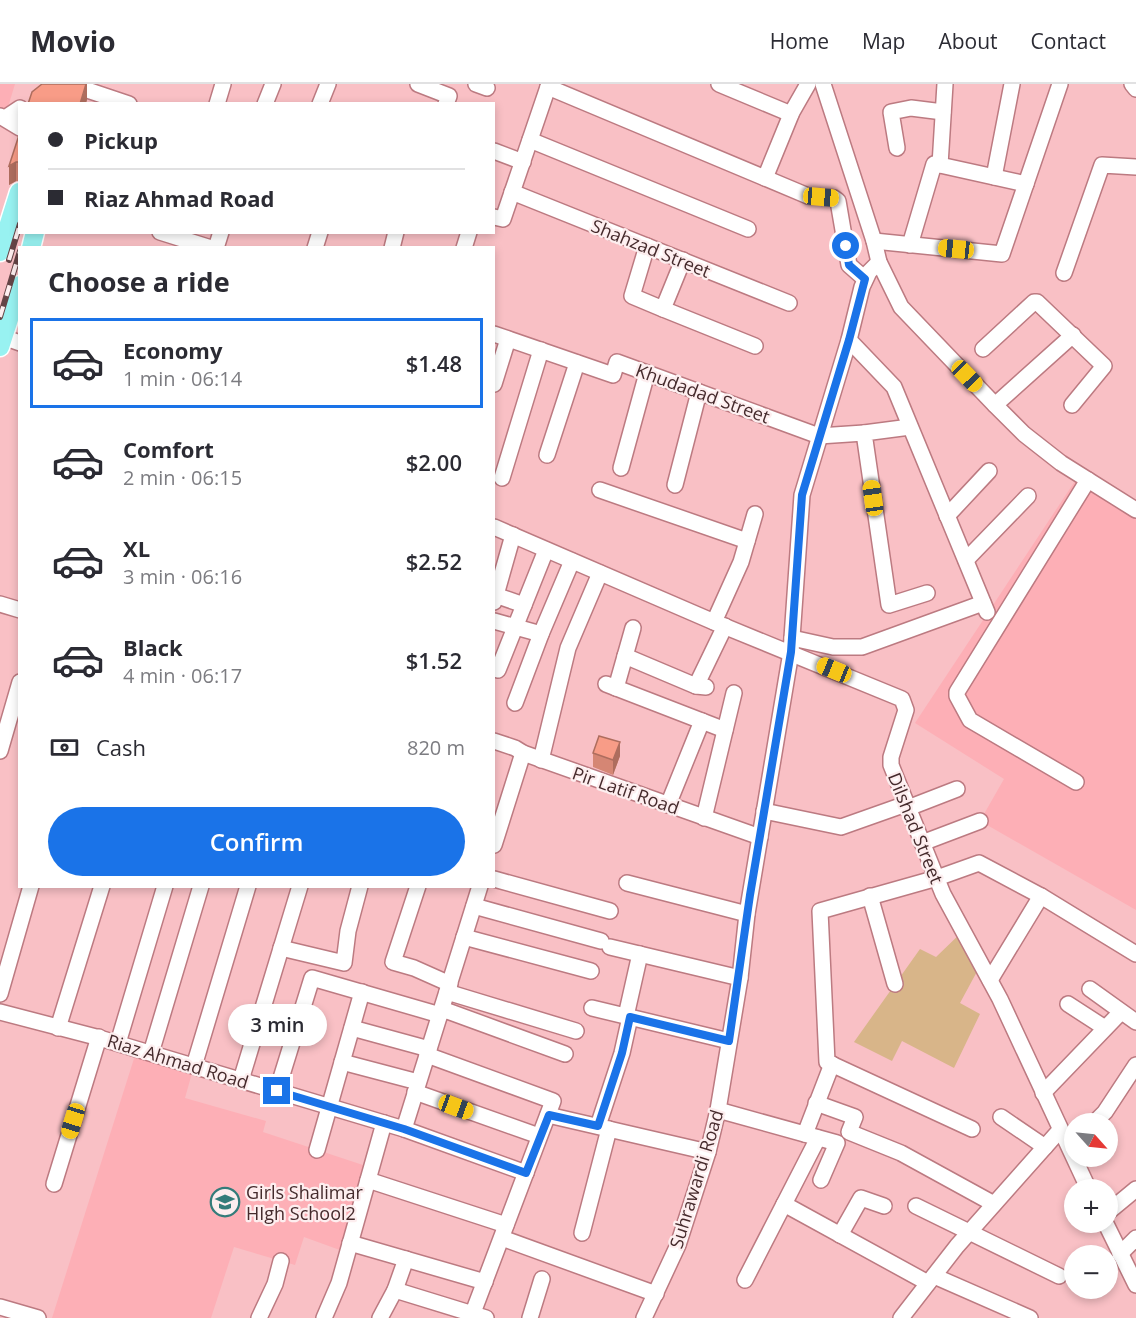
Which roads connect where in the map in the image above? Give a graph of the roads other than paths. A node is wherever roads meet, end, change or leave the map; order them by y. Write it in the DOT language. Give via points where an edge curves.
graph roads {
  1 [pos="224,84"];
  2 [pos="273,84"];
  3 [pos="328,84"];
  4 [pos="418,84"];
  5 [pos="719,84"];
  6 [pos="808,84"];
  7 [pos="823,84"];
  8 [pos="945,84"];
  9 [pos="1012,84"];
  10 [pos="1060,84"];
  11 [pos="1132,84"];
  12 [pos="549,86"];
  13 [pos="1136,89"];
  14 [pos="90,91"];
  15 [pos="449,95"];
  16 [pos="123,102"];
  17 [pos="218,102"];
  18 [pos="266,102"];
  19 [pos="321,102"];
  20 [pos="18,108"];
  21 [pos="943,112"];
  22 [pos="791,114"];
  23 [pos="2,117"];
  24 [pos="18,128"];
  25 [pos="530,140"];
  26 [pos="897,148"];
  27 [pos="495,151"];
  28 [pos="523,162"];
  29 [pos="940,165"];
  30 [pos="1136,168"];
  31 [pos="994,177"];
  32 [pos="765,178"];
  33 [pos="1026,184"];
  34 [pos="512,192"];
  35 [pos="18,195"];
  36 [pos="495,217"];
  37 [pos="748,229"];
  38 [pos="167,234"];
  39 [pos="219,234"];
  40 [pos="874,241"];
  41 [pos="910,244"];
  42 [pos="206,246"];
  43 [pos="210,246"];
  44 [pos="647,246"];
  45 [pos="0,252"];
  46 [pos="683,260"];
  47 [pos="879,262"];
  48 [pos="1064,273"];
  49 [pos="865,279"];
  50 [pos="18,294"];
  51 [pos="789,303"];
  52 [pos="663,309"];
  53 [pos="495,334"];
  54 [pos="1073,335"];
  55 [pos="508,339"];
  56 [pos="849,340"];
  57 [pos="8,342"];
  58 [pos="755,346"];
  59 [pos="983,349"];
  60 [pos="541,350"];
  61 [pos="577,363"];
  62 [pos="647,373"];
  63 [pos="495,381"];
  64 [pos="699,392"];
  65 [pos="995,405"];
  66 [pos="1072,405"];
  67 [pos="910,427"];
  68 [pos="864,433"];
  69 [pos="819,436"];
  70 [pos="547,455"];
  71 [pos="621,468"];
  72 [pos="989,471"];
  73 [pos="502,478"];
  74 [pos="1088,480"];
  75 [pos="675,485"];
  76 [pos="600,490"];
  77 [pos="1028,496"];
  78 [pos="1136,510"];
  79 [pos="755,514"];
  80 [pos="947,516"];
  81 [pos="495,527"];
  82 [pos="513,535"];
  83 [pos="747,541"];
  84 [pos="546,550"];
  85 [pos="966,560"];
  86 [pos="572,561"];
  87 [pos="600,573"];
  88 [pos="927,594"];
  89 [pos="495,595"];
  90 [pos="495,598"];
  91 [pos="0,604"];
  92 [pos="524,605"];
  93 [pos="18,609"];
  94 [pos="495,621"];
  95 [pos="719,624"];
  96 [pos="516,627"];
  97 [pos="633,628"];
  98 [pos="541,634"];
  99 [pos="792,645"];
  100 [pos="625,656"];
  101 [pos="495,669"];
  102 [pos="18,689"];
  103 [pos="734,693"];
  104 [pos="515,703"];
  105 [pos="702,721"];
  106 [pos="725,730"];
  107 [pos="495,741"];
  108 [pos="0,751"];
  109 [pos="523,753"];
  110 [pos="541,760"];
  111 [pos="1076,782"];
  112 [pos="957,789"];
  113 [pos="668,805"];
  114 [pos="907,806"];
  115 [pos="764,811"];
  116 [pos="704,818"];
  117 [pos="980,821"];
  118 [pos="760,837"];
  119 [pos="495,842"];
  120 [pos="922,843"];
  121 [pos="937,878"];
  122 [pos="495,879"];
  123 [pos="627,883"];
  124 [pos="30,888"];
  125 [pos="101,888"];
  126 [pos="164,888"];
  127 [pos="200,888"];
  128 [pos="247,888"];
  129 [pos="299,888"];
  130 [pos="359,888"];
  131 [pos="417,888"];
  132 [pos="479,888"];
  133 [pos="870,896"];
  134 [pos="1041,896"];
  135 [pos="474,906"];
  136 [pos="610,911"];
  137 [pos="747,914"];
  138 [pos="464,937"];
  139 [pos="281,948"];
  140 [pos="640,954"];
  141 [pos="1136,954"];
  142 [pos="591,971"];
  143 [pos="740,978"];
  144 [pos="990,980"];
  145 [pos="895,984"];
  146 [pos="448,988"];
  147 [pos="1090,989"];
  148 [pos="362,992"];
  149 [pos="0,994"];
  150 [pos="1068,1004"];
  151 [pos="592,1008"];
  152 [pos="0,1012"];
  153 [pos="441,1012"];
  154 [pos="1121,1012"];
  155 [pos="628,1017"];
  156 [pos="1136,1022"];
  157 [pos="58,1028"];
  158 [pos="352,1028"];
  159 [pos="1105,1028"];
  160 [pos="576,1031"];
  161 [pos="99,1037"];
  162 [pos="729,1041"];
  163 [pos="118,1043"];
  164 [pos="428,1052"];
  165 [pos="151,1053"];
  166 [pos="565,1054"];
  167 [pos="342,1062"];
  168 [pos="832,1064"];
  169 [pos="1136,1065"];
  170 [pos="194,1066"];
  171 [pos="241,1080"];
  172 [pos="417,1087"];
  173 [pos="1130,1087"];
  174 [pos="277,1091"];
  175 [pos="1043,1093"];
  176 [pos="816,1103"];
  177 [pos="328,1106"];
  178 [pos="718,1110"];
  179 [pos="1104,1113"];
  180 [pos="549,1115"];
  181 [pos="1001,1117"];
  182 [pos="384,1123"];
  183 [pos="604,1128"];
  184 [pos="404,1129"];
  185 [pos="972,1129"];
  186 [pos="1060,1130"];
  187 [pos="1064,1135"];
  188 [pos="539,1136"];
  189 [pos="812,1136"];
  190 [pos="1045,1147"];
  191 [pos="316,1150"];
  192 [pos="708,1152"];
  193 [pos="526,1173"];
  194 [pos="369,1180"];
  195 [pos="821,1180"];
  196 [pos="54,1184"];
  197 [pos="1136,1189"];
  198 [pos="784,1204"];
  199 [pos="994,1204"];
  200 [pos="1118,1204"];
  201 [pos="884,1206"];
  202 [pos="915,1206"];
  203 [pos="504,1231"];
  204 [pos="970,1231"];
  205 [pos="582,1233"];
  206 [pos="1110,1233"];
  207 [pos="840,1235"];
  208 [pos="1136,1238"];
  209 [pos="350,1243"];
  210 [pos="1120,1254"];
  211 [pos="406,1259"];
  212 [pos="281,1261"];
  213 [pos="1059,1276"];
  214 [pos="542,1279"];
  215 [pos="931,1279"];
  216 [pos="745,1280"];
  217 [pos="485,1282"];
  218 [pos="1136,1285"];
  219 [pos="395,1290"];
  220 [pos="656,1294"];
  221 [pos="0,1307"];
  222 [pos="16,1315"];
  223 [pos="476,1317"];
  224 [pos="38,1318"];
  225 [pos="259,1318"];
  226 [pos="324,1318"];
  227 [pos="380,1318"];
  228 [pos="530,1318"];
  229 [pos="644,1318"];
  230 [pos="901,1318"];
  231 [pos="1030,1318"];
  1 -- 17 [label="street"];
  2 -- 18 [label="street"];
  3 -- 19 [label="street"];
  4 -- 15 [label="street"];
  5 -- 22 [label="street"];
  6 -- 22 [label="street"];
  7 -- 40 [label="street"];
  8 -- 21 [label="street"];
  9 -- 31 [label="street"];
  10 -- 33 [label="street"];
  11 -- 13 [label="street"];
  12 -- 25 [label="street"];
  12 -- 32 [label="street"];
  14 -- 16 [label="street"];
  20 -- 23 [label="street"];
  21 -- 26 [label="street" via="911,108 891,112"];
  21 -- 29 [label="street"];
  22 -- 32 [label="street"];
  23 -- 24 [label="street"];
  25 -- 28 [label="street"];
  25 -- 37 [label="street"];
  27 -- 28 [label="street"];
  28 -- 34 [label="street"];
  29 -- 31 [label="street"];
  29 -- 41 [label="street" via="934,164"];
  30 -- 48 [label="street" via="1102,165"];
  31 -- 33 [label="street"];
  32 -- 49 [label="street" via="808,196 838,201 849,265"];
  33 -- 41 [label="street" via="1002,254"];
  34 -- 36 [label="street" via="503,219"];
  34 -- 44 [label="street, Shahzad Street"];
  35 -- 45 [label="main road"];
  38 -- 42 [label="street"];
  39 -- 43 [label="street"];
  40 -- 41 [label="street"];
  40 -- 47 [label="street"];
  44 -- 46 [label="street, Shahzad Street"];
  44 -- 52 [label="street" via="632,296"];
  46 -- 51 [label="street, Shahzad Street"];
  46 -- 52 [label="street"];
  47 -- 49 [label="street, Suhrawardi Road"];
  47 -- 65 [label="street" via="901,307"];
  49 -- 56 [label="street, Suhrawardi Road"];
  50 -- 57 [label="main road"];
  52 -- 58 [label="street"];
  53 -- 55 [label="street, Khudadad Street"];
  54 -- 59 [label="street" via="1035,301"];
  54 -- 65 [label="street"];
  54 -- 66 [label="street" via="1104,366"];
  55 -- 60 [label="street, Khudadad Street"];
  55 -- 63 [label="street"];
  56 -- 67 [label="street" via="894,387"];
  56 -- 69 [label="street, Suhrawardi Road"];
  60 -- 61 [label="street, Khudadad Street"];
  60 -- 73 [label="street"];
  61 -- 62 [label="street, Khudadad Street" via="613,375 617,362"];
  61 -- 70 [label="street"];
  62 -- 64 [label="street, Khudadad Street"];
  62 -- 71 [label="street"];
  64 -- 69 [label="street, Khudadad Street"];
  64 -- 75 [label="street"];
  65 -- 74 [label="street" via="1024,434"];
  67 -- 68 [label="street"];
  67 -- 80 [label="street"];
  68 -- 69 [label="street"];
  68 -- 88 [label="street" via="889,605"];
  69 -- 99 [label="street, Suhrawardi Road" via="802,495"];
  72 -- 80 [label="street"];
  74 -- 78 [label="street"];
  74 -- 111 [label="street" via="957,692 957,700 970,720"];
  76 -- 83 [label="street"];
  77 -- 85 [label="street"];
  79 -- 83 [label="street"];
  80 -- 85 [label="street"];
  81 -- 82 [label="street, Dilshad Street"];
  82 -- 84 [label="street, Dilshad Street"];
  82 -- 89 [label="street"];
  83 -- 95 [label="street"];
  84 -- 86 [label="street, Dilshad Street"];
  84 -- 92 [label="street"];
  85 -- 99 [label="street" via="985,607 862,647"];
  86 -- 87 [label="street, Dilshad Street"];
  86 -- 98 [label="street"];
  87 -- 95 [label="street, Dilshad Street"];
  87 -- 110 [label="street" via="568,648"];
  90 -- 92 [label="street"];
  91 -- 93 [label="street"];
  92 -- 96 [label="street"];
  94 -- 96 [label="street"];
  95 -- 99 [label="street, Dilshad Street"];
  95 -- 100 [label="street" via="701,686"];
  96 -- 98 [label="street"];
  96 -- 101 [label="street" via="498,670"];
  97 -- 100 [label="street"];
  98 -- 104 [label="street"];
  99 -- 114 [label="street, Dilshad Street" via="902,699 906,710 891,765"];
  99 -- 115 [label="street, Suhrawardi Road"];
  100 -- 105 [label="street" via="611,686"];
  102 -- 108 [label="street"];
  103 -- 106 [label="street"];
  105 -- 106 [label="street"];
  105 -- 113 [label="street"];
  106 -- 116 [label="street"];
  107 -- 109 [label="street, Pir Latif Road"];
  109 -- 110 [label="street, Pir Latif Road"];
  109 -- 119 [label="street"];
  110 -- 113 [label="street, Pir Latif Road"];
  112 -- 114 [label="street"];
  113 -- 116 [label="street, Pir Latif Road"];
  114 -- 115 [label="street" via="841,827"];
  114 -- 120 [label="street, Dilshad Street"];
  115 -- 118 [label="street, Suhrawardi Road"];
  116 -- 118 [label="street, Pir Latif Road"];
  117 -- 120 [label="street"];
  118 -- 137 [label="street, Suhrawardi Road"];
  120 -- 121 [label="street, Dilshad Street"];
  121 -- 133 [label="street"];
  121 -- 134 [label="street" via="979,862"];
  121 -- 144 [label="street, Dilshad Street"];
  122 -- 136 [label="street"];
  123 -- 137 [label="street"];
  124 -- 149 [label="street"];
  125 -- 157 [label="street"];
  126 -- 163 [label="street"];
  127 -- 165 [label="street"];
  128 -- 170 [label="street"];
  129 -- 139 [label="street"];
  130 -- 139 [label="street" via="344,963"];
  131 -- 146 [label="street" via="393,962 414,968"];
  132 -- 135 [label="street"];
  133 -- 145 [label="street"];
  133 -- 168 [label="street" via="820,910 827,1062"];
  134 -- 141 [label="street"];
  134 -- 144 [label="street"];
  135 -- 138 [label="street"];
  135 -- 140 [label="street"];
  137 -- 143 [label="street, Suhrawardi Road"];
  138 -- 142 [label="street"];
  138 -- 146 [label="street"];
  139 -- 171 [label="street"];
  140 -- 143 [label="street"];
  140 -- 155 [label="street"];
  143 -- 162 [label="street, Suhrawardi Road"];
  144 -- 175 [label="street, Dilshad Street"];
  146 -- 153 [label="street"];
  146 -- 160 [label="street"];
  147 -- 154 [label="street"];
  148 -- 153 [label="street"];
  148 -- 158 [label="street"];
  148 -- 174 [label="street" via="312,978"];
  150 -- 159 [label="street"];
  151 -- 155 [label="street"];
  152 -- 157 [label="street, Riaz Ahmad Road"];
  153 -- 164 [label="street"];
  153 -- 166 [label="street"];
  154 -- 156 [label="street"];
  154 -- 159 [label="street"];
  155 -- 162 [label="street"];
  155 -- 183 [label="street"];
  157 -- 161 [label="street, Riaz Ahmad Road"];
  158 -- 164 [label="street"];
  158 -- 167 [label="street"];
  159 -- 175 [label="street"];
  161 -- 163 [label="street, Riaz Ahmad Road"];
  161 -- 196 [label="street"];
  162 -- 178 [label="street, Suhrawardi Road"];
  163 -- 165 [label="street, Riaz Ahmad Road"];
  164 -- 172 [label="street"];
  164 -- 180 [label="street" via="553,1101"];
  165 -- 170 [label="street, Riaz Ahmad Road"];
  167 -- 172 [label="street"];
  167 -- 177 [label="street"];
  168 -- 176 [label="street"];
  168 -- 185 [label="street"];
  169 -- 173 [label="street"];
  170 -- 171 [label="street, Riaz Ahmad Road"];
  171 -- 174 [label="street, Riaz Ahmad Road"];
  172 -- 184 [label="street"];
  172 -- 188 [label="street"];
  173 -- 179 [label="street"];
  174 -- 177 [label="street, Riaz Ahmad Road"];
  175 -- 186 [label="street, Dilshad Street"];
  176 -- 189 [label="street"];
  176 -- 199 [label="street" via="855,1117 849,1132 901,1153"];
  177 -- 182 [label="street, Riaz Ahmad Road"];
  177 -- 191 [label="street"];
  178 -- 189 [label="street"];
  178 -- 192 [label="street, Suhrawardi Road"];
  180 -- 183 [label="street"];
  180 -- 188 [label="street"];
  181 -- 190 [label="street"];
  182 -- 184 [label="street, Riaz Ahmad Road"];
  182 -- 194 [label="street"];
  183 -- 192 [label="street"];
  183 -- 205 [label="street"];
  184 -- 193 [label="street, Riaz Ahmad Road"];
  186 -- 187 [label="street, Dilshad Street"];
  186 -- 190 [label="street"];
  188 -- 193 [label="street"];
  189 -- 195 [label="street" via="837,1143"];
  189 -- 198 [label="street"];
  190 -- 199 [label="street"];
  192 -- 220 [label="street, Suhrawardi Road" via="678,1245"];
  193 -- 203 [label="street"];
  194 -- 203 [label="street"];
  194 -- 209 [label="street"];
  197 -- 200 [label="street"];
  198 -- 207 [label="street"];
  198 -- 216 [label="street"];
  199 -- 204 [label="street"];
  201 -- 207 [label="street" via="861,1198"];
  202 -- 204 [label="street"];
  203 -- 217 [label="street"];
  203 -- 220 [label="street"];
  204 -- 213 [label="street"];
  204 -- 215 [label="street"];
  206 -- 210 [label="street"];
  207 -- 215 [label="street"];
  208 -- 210 [label="street"];
  209 -- 211 [label="street"];
  209 -- 226 [label="street"];
  210 -- 218 [label="street"];
  211 -- 217 [label="street"];
  211 -- 219 [label="street"];
  212 -- 225 [label="street"];
  214 -- 228 [label="street"];
  215 -- 230 [label="street"];
  215 -- 231 [label="street"];
  217 -- 223 [label="street"];
  219 -- 223 [label="street"];
  219 -- 227 [label="street"];
  220 -- 229 [label="street, Suhrawardi Road"];
  221 -- 222 [label="street"];
  222 -- 224 [label="street"];
}
